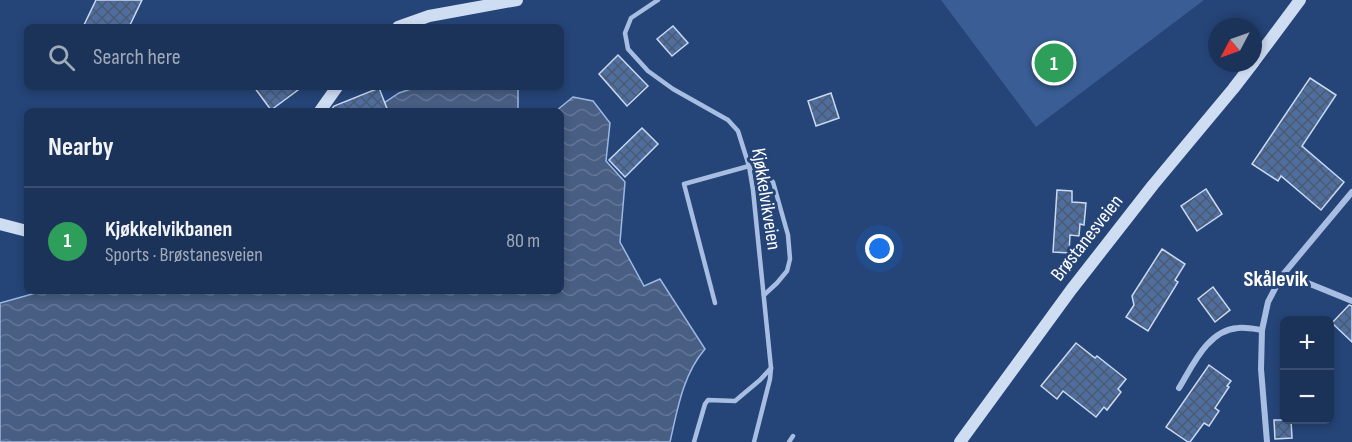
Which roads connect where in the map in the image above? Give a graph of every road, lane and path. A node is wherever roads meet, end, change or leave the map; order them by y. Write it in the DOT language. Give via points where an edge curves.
graph roads {
  1 [pos="517,0"];
  2 [pos="658,0"];
  3 [pos="1300,0"];
  4 [pos="406,24"];
  5 [pos="1262,51"];
  6 [pos="1246,72"];
  7 [pos="335,90"];
  8 [pos="322,108"];
  9 [pos="749,166"];
  10 [pos="1352,192"];
  11 [pos="0,224"];
  12 [pos="24,230"];
  13 [pos="1281,277"];
  14 [pos="764,295"];
  15 [pos="1352,301"];
  16 [pos="715,303"];
  17 [pos="1262,330"];
  18 [pos="771,368"];
  19 [pos="1179,388"];
  20 [pos="793,436"];
  21 [pos="694,442"];
  22 [pos="754,442"];
  23 [pos="789,442"];
  24 [pos="960,442"];
  25 [pos="1267,442"];
  1 -- 4 [label="street" via="429,16"];
  2 -- 9 [label="lane, Kjøkkelvikveien" via="631,18 625,33 628,49 648,71 673,89 728,120 738,131"];
  3 -- 5 [label="street, Brøstanesveien"];
  6 -- 24 [label="street, Brøstanesveien" via="1071,290"];
  7 -- 8 [label="street"];
  9 -- 14 [label="lane, Kjøkkelvikveien"];
  9 -- 14 [label="lane" via="773,182 788,236 787,271"];
  9 -- 16 [label="lane" via="684,184"];
  10 -- 13 [label="street"];
  11 -- 12 [label="street"];
  13 -- 15 [label="street"];
  13 -- 17 [label="street" via="1268,302"];
  14 -- 18 [label="lane, Kjøkkelvikveien"];
  17 -- 19 [label="street" via="1239,327 1222,332 1201,352"];
  17 -- 25 [label="street"];
  18 -- 21 [label="lane" via="735,401 708,400"];
  18 -- 22 [label="lane, Kjøkkelvikveien"];
  20 -- 23 [label="lane"];
}
